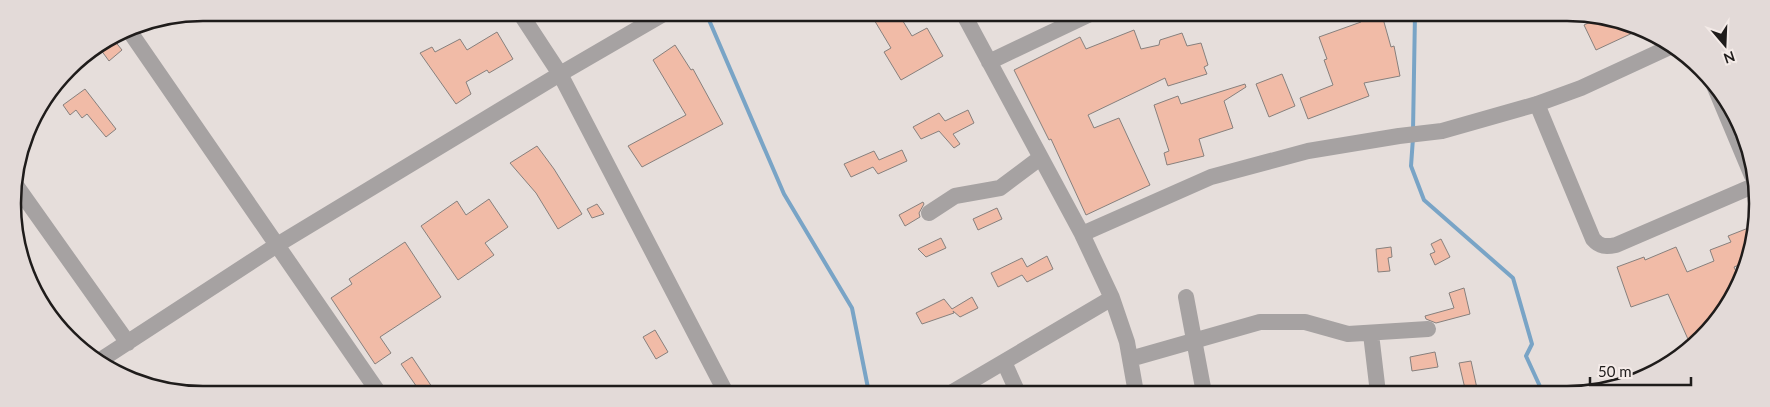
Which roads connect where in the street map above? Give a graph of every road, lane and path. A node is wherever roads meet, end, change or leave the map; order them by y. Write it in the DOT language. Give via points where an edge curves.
graph roads {
  1 [pos="525,21"];
  2 [pos="651,21"];
  3 [pos="967,21"];
  4 [pos="1075,21"];
  5 [pos="133,36"];
  6 [pos="1664,50"];
  7 [pos="989,62"];
  8 [pos="560,74"];
  9 [pos="1537,104"];
  10 [pos="1729,121"];
  11 [pos="1739,145"];
  12 [pos="1040,158"];
  13 [pos="1748,188"];
  14 [pos="22,194"];
  15 [pos="929,213"];
  16 [pos="1082,234"];
  17 [pos="277,245"];
  18 [pos="1186,297"];
  19 [pos="1112,298"];
  20 [pos="1428,329"];
  21 [pos="1371,334"];
  22 [pos="1194,340"];
  23 [pos="128,343"];
  24 [pos="105,357"];
  25 [pos="1130,359"];
  26 [pos="1004,362"];
  27 [pos="374,386"];
  28 [pos="722,386"];
  29 [pos="963,386"];
  30 [pos="1015,386"];
  31 [pos="1135,386"];
  32 [pos="1203,386"];
  33 [pos="1377,386"];
  1 -- 8 [label="street"];
  2 -- 8 [label="street"];
  3 -- 7 [label="street"];
  4 -- 7 [label="street"];
  5 -- 17 [label="street"];
  6 -- 9 [label="street" via="1581,88"];
  7 -- 12 [label="street"];
  8 -- 17 [label="street"];
  8 -- 28 [label="street"];
  9 -- 13 [label="street" via="1592,239 1598,244 1606,247 1616,245"];
  9 -- 16 [label="street" via="1442,131 1308,151 1210,177"];
  10 -- 11 [label="street"];
  12 -- 15 [label="street" via="1000,188 954,196"];
  12 -- 16 [label="street"];
  14 -- 23 [label="street"];
  16 -- 19 [label="street"];
  17 -- 23 [label="street"];
  17 -- 27 [label="street"];
  18 -- 22 [label="street"];
  19 -- 25 [label="street"];
  19 -- 26 [label="street"];
  20 -- 21 [label="street"];
  21 -- 22 [label="street" via="1340,333 1306,322 1280,320 1251,324"];
  21 -- 33 [label="street"];
  22 -- 25 [label="street"];
  22 -- 32 [label="street"];
  23 -- 24 [label="street"];
  25 -- 31 [label="street"];
  26 -- 29 [label="street"];
  26 -- 30 [label="street"];
}
